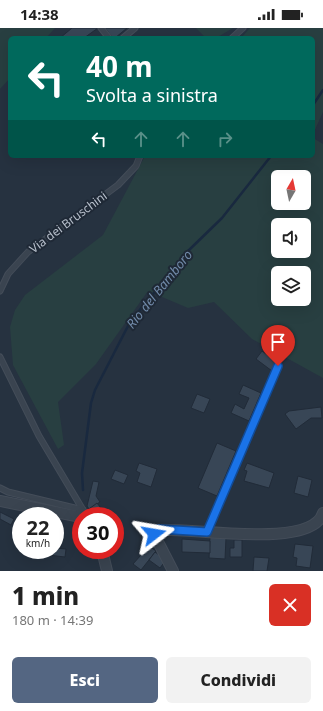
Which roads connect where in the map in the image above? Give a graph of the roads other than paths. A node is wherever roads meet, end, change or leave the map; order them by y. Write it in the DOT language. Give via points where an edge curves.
graph roads {
  1 [pos="101,28"];
  2 [pos="135,28"];
  3 [pos="243,28"];
  4 [pos="107,36"];
  5 [pos="125,36"];
  6 [pos="234,36"];
  7 [pos="139,158"];
  8 [pos="0,291"];
  9 [pos="0,357"];
  10 [pos="278,366"];
  11 [pos="0,488"];
  12 [pos="0,501"];
  13 [pos="80,507"];
  14 [pos="72,511"];
  15 [pos="72,512"];
  16 [pos="323,514"];
  17 [pos="207,532"];
  18 [pos="104,559"];
  19 [pos="107,571"];
  20 [pos="173,571"];
  1 -- 4 [label="lane"];
  2 -- 5 [label="lane"];
  3 -- 6 [label="lane"];
  7 -- 8 [label="lane, Via dei Bruschini" via="136,166 118,185 28,252 8,274"];
  9 -- 13 [label="lane" via="39,436"];
  10 -- 17 [label="lane"];
  11 -- 14 [label="lane"];
  12 -- 15 [label="street"];
  16 -- 17 [label="street" via="310,527 282,533 259,536"];
  17 -- 20 [label="street" via="155,530 154,534"];
  18 -- 19 [label="street"];
}
